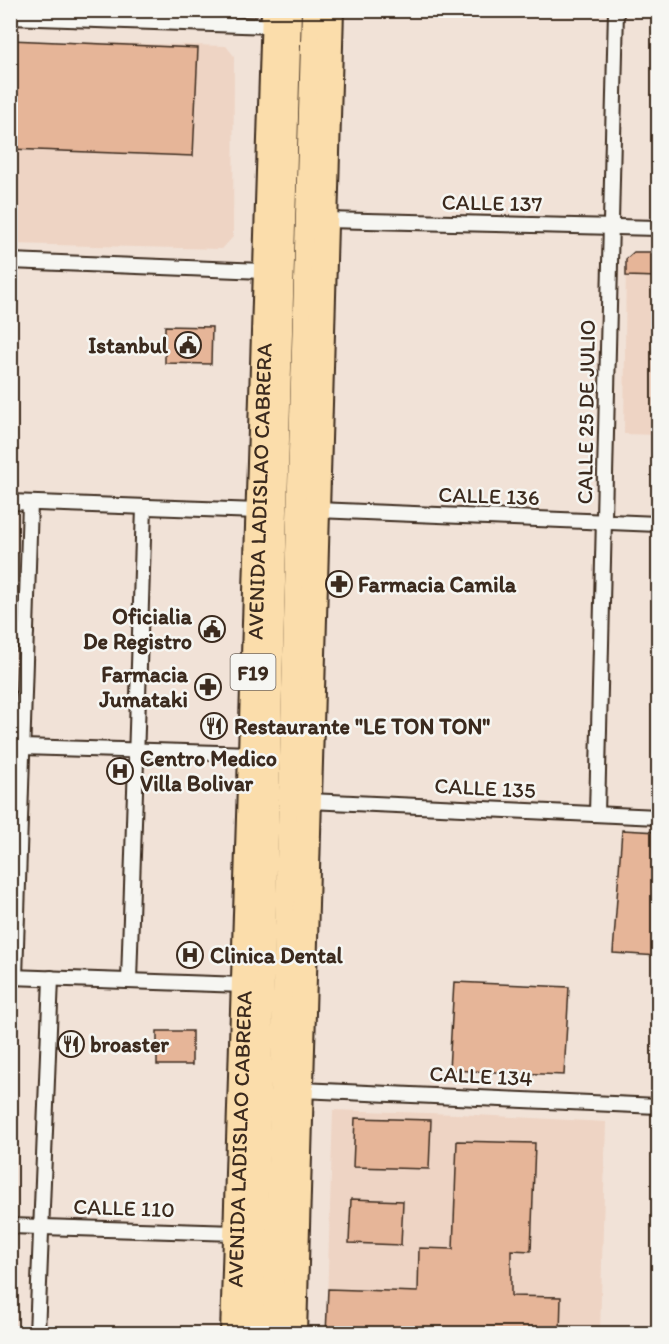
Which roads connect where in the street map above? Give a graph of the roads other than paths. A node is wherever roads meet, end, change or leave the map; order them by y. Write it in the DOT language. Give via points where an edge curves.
graph roads {
  1 [pos="313,10"];
  2 [pos="331,10"];
  3 [pos="616,10"];
  4 [pos="123,16"];
  5 [pos="279,16"];
  6 [pos="10,17"];
  7 [pos="325,220"];
  8 [pos="611,227"];
  9 [pos="658,228"];
  10 [pos="10,261"];
  11 [pos="266,271"];
  12 [pos="10,502"];
  13 [pos="30,503"];
  14 [pos="144,507"];
  15 [pos="317,510"];
  16 [pos="258,511"];
  17 [pos="604,522"];
  18 [pos="658,524"];
  19 [pos="10,631"];
  20 [pos="26,632"];
  21 [pos="17,731"];
  22 [pos="22,747"];
  23 [pos="135,750"];
  24 [pos="251,754"];
  25 [pos="309,801"];
  26 [pos="597,814"];
  27 [pos="658,817"];
  28 [pos="15,838"];
  29 [pos="13,977"];
  30 [pos="51,978"];
  31 [pos="129,981"];
  32 [pos="244,985"];
  33 [pos="301,1090"];
  34 [pos="658,1106"];
  35 [pos="10,1226"];
  36 [pos="41,1227"];
  37 [pos="236,1233"];
  38 [pos="37,1334"];
  39 [pos="233,1334"];
  40 [pos="253,1334"];
  41 [pos="274,1334"];
  42 [pos="294,1334"];
  1 -- 41 [label="main road, AVENIDA LADISLAO CABRERA / F19"];
  2 -- 7 [label="highway"];
  3 -- 8 [label="street, CALLE 25 DE JULIO"];
  4 -- 5 [label="street"];
  4 -- 6 [label="street"];
  5 -- 11 [label="highway, AVENIDA LADISLAO CABRERA / F19"];
  5 -- 40 [label="main road, AVENIDA LADISLAO CABRERA / F19"];
  7 -- 8 [label="street, CALLE 137"];
  7 -- 15 [label="highway"];
  8 -- 9 [label="street, CALLE 137"];
  8 -- 17 [label="street, CALLE 25 DE JULIO"];
  10 -- 11 [label="street"];
  11 -- 16 [label="highway, AVENIDA LADISLAO CABRERA / F19"];
  12 -- 13 [label="street"];
  13 -- 14 [label="street"];
  13 -- 20 [label="street"];
  14 -- 16 [label="street"];
  14 -- 23 [label="street"];
  15 -- 17 [label="street, CALLE 136"];
  15 -- 25 [label="highway"];
  16 -- 24 [label="highway, AVENIDA LADISLAO CABRERA / F19"];
  17 -- 18 [label="street, CALLE 136"];
  17 -- 26 [label="street, CALLE 25 DE JULIO"];
  19 -- 20 [label="street"];
  20 -- 21 [label="street"];
  21 -- 22 [label="street"];
  22 -- 23 [label="street"];
  22 -- 28 [label="street"];
  23 -- 24 [label="street"];
  23 -- 31 [label="street"];
  24 -- 32 [label="highway, AVENIDA LADISLAO CABRERA / F19"];
  25 -- 26 [label="street, CALLE 135"];
  25 -- 33 [label="highway"];
  26 -- 27 [label="street, CALLE 135"];
  28 -- 29 [label="street"];
  29 -- 30 [label="street"];
  30 -- 31 [label="street"];
  30 -- 36 [label="street"];
  31 -- 32 [label="street"];
  32 -- 37 [label="highway, AVENIDA LADISLAO CABRERA / F19"];
  33 -- 34 [label="street, CALLE 134"];
  33 -- 42 [label="highway"];
  35 -- 36 [label="street, CALLE 110"];
  36 -- 37 [label="street, CALLE 110"];
  36 -- 38 [label="street"];
  37 -- 39 [label="highway, AVENIDA LADISLAO CABRERA / F19"];
}
